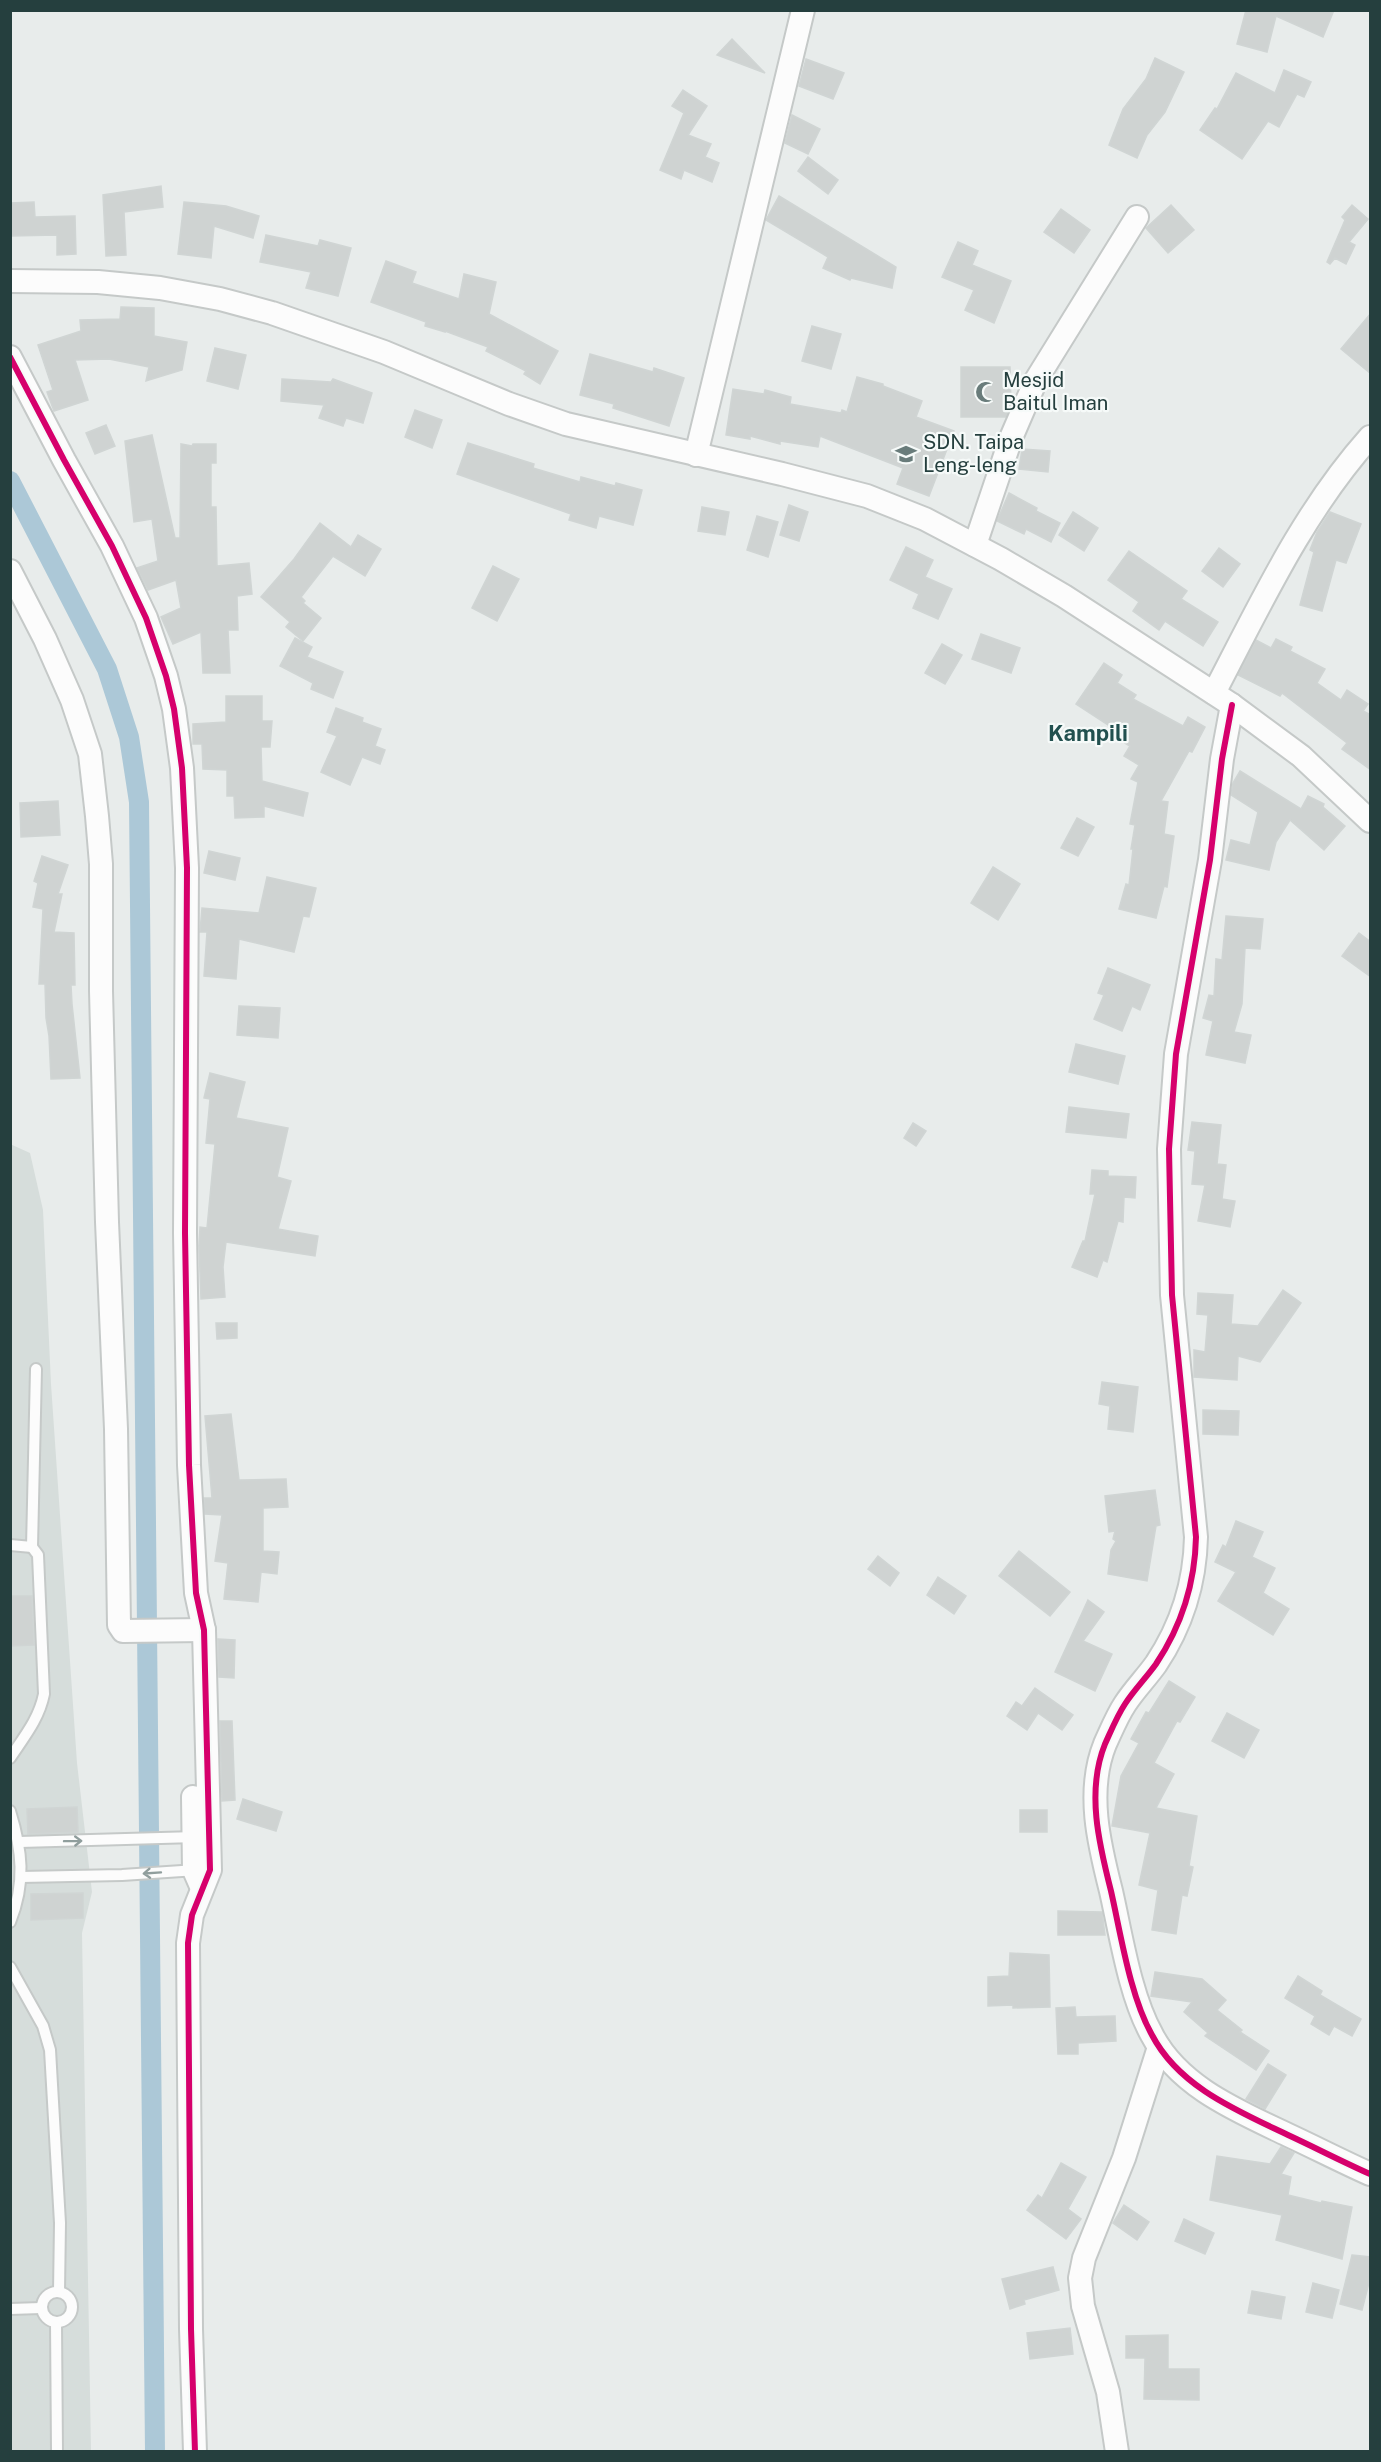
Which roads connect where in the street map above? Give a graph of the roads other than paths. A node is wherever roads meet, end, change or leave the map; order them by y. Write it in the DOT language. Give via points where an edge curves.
graph roads {
  1 [pos="803,10"];
  2 [pos="1137,217"];
  3 [pos="10,281"];
  4 [pos="10,357"];
  5 [pos="1371,437"];
  6 [pos="696,455"];
  7 [pos="975,545"];
  8 [pos="10,572"];
  9 [pos="1223,699"];
  10 [pos="1371,821"];
  11 [pos="36,1369"];
  12 [pos="10,1545"];
  13 [pos="32,1547"];
  14 [pos="190,1630"];
  15 [pos="10,1758"];
  16 [pos="10,1811"];
  17 [pos="195,1837"];
  18 [pos="20,1842"];
  19 [pos="197,1874"];
  20 [pos="21,1877"];
  21 [pos="10,1922"];
  22 [pos="10,1967"];
  23 [pos="1158,2047"];
  24 [pos="1371,2174"];
  25 [pos="59,2292"];
  26 [pos="10,2308"];
  27 [pos="41,2308"];
  28 [pos="56,2322"];
  29 [pos="57,2451"];
  30 [pos="195,2451"];
  31 [pos="1117,2451"];
  1 -- 6 [label="street"];
  2 -- 7 [label="street" via="1036,380 1011,438"];
  3 -- 6 [label="street" via="98,282 220,299 384,352 566,424"];
  4 -- 14 [label="street" via="112,546 146,618 166,676 182,768 187,868 185,1233 189,1466 196,1593"];
  5 -- 9 [label="street" via="1308,517 1283,560"];
  6 -- 7 [label="street" via="867,496 925,519"];
  7 -- 9 [label="street" via="1064,596"];
  8 -- 14 [label="street" via="72,700 90,754 98,816 119,1625 122,1630"];
  9 -- 10 [label="street" via="1301,756"];
  9 -- 23 [label="street" via="1222,759 1210,860 1176,1054 1169,1149 1172,1295 1196,1562 1189,1599 1177,1628 1125,1704 1104,1746 1095,1784 1097,1828 1110,1887 1137,1996"];
  11 -- 13 [label="lane"];
  12 -- 13 [label="lane"];
  13 -- 15 [label="lane" via="38,1555 44,1694 34,1722"];
  14 -- 17 [label="street"];
  16 -- 18 [label="lane"];
  18 -- 17 [label="lane, one-way"];
  17 -- 19 [label="street"];
  18 -- 20 [label="lane"];
  19 -- 20 [label="lane, one-way"];
  19 -- 30 [label="street" via="188,1943"];
  20 -- 21 [label="lane"];
  22 -- 25 [label="lane" via="43,2026 50,2050 60,2223"];
  23 -- 24 [label="street" via="1177,2069 1211,2096"];
  23 -- 31 [label="street" via="1124,2158 1084,2258 1080,2278 1083,2307 1108,2392"];
  25 -- 27 [label="lane" via="46,2295"];
  25 -- 28 [label="lane" via="67,2296 72,2308 65,2320"];
  26 -- 27 [label="lane"];
  27 -- 28 [label="lane" via="44,2316"];
  28 -- 29 [label="lane"];
}
